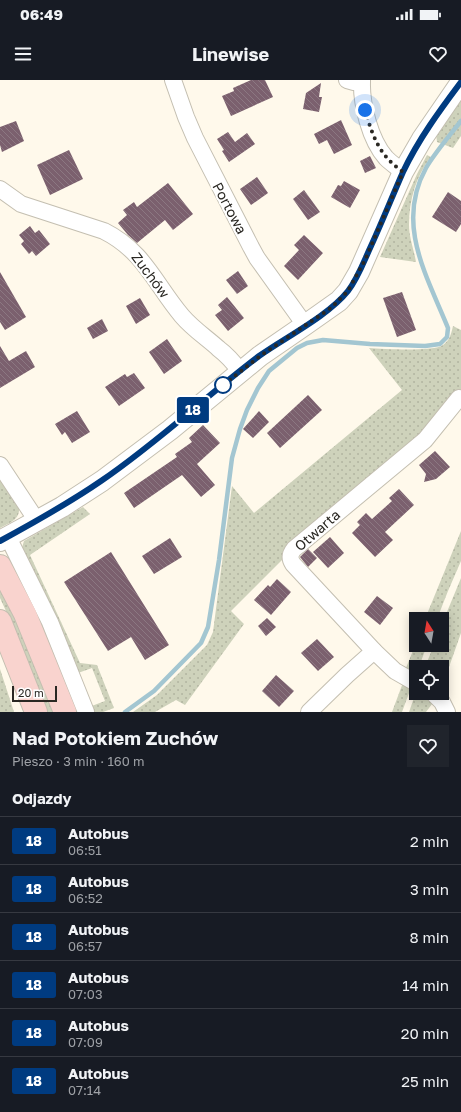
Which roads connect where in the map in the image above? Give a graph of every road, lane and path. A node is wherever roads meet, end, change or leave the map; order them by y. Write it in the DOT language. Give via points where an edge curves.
graph roads {
  1 [pos="173,80"];
  2 [pos="357,81"];
  3 [pos="461,82"];
  4 [pos="403,172"];
  5 [pos="0,189"];
  6 [pos="305,326"];
  7 [pos="240,371"];
  8 [pos="459,398"];
  9 [pos="0,465"];
  10 [pos="37,521"];
  11 [pos="4,539"];
  12 [pos="2,569"];
  13 [pos="0,621"];
  14 [pos="374,651"];
  15 [pos="409,679"];
  16 [pos="440,700"];
  17 [pos="36,712"];
  18 [pos="65,712"];
  19 [pos="86,712"];
  20 [pos="309,712"];
  21 [pos="447,712"];
  1 -- 6 [label="street, Portowa" via="195,138 251,247"];
  2 -- 4 [label="street" via="369,124 380,150"];
  3 -- 4 [label="street" via="429,127"];
  4 -- 6 [label="street" via="354,282 339,301"];
  5 -- 7 [label="street, Zuchów" via="21,204 104,231 127,245 146,265 182,316 220,349"];
  6 -- 7 [label="street"];
  7 -- 10 [label="street" via="170,430 108,476"];
  8 -- 14 [label="street, Otwarta" via="425,440 290,554 292,564"];
  9 -- 10 [label="street"];
  10 -- 11 [label="street"];
  11 -- 19 [label="street" via="50,622"];
  12 -- 18 [label="main road" via="25,614"];
  13 -- 17 [label="main road"];
  14 -- 15 [label="street, Otwarta"];
  14 -- 20 [label="street"];
  16 -- 21 [label="street"];
}
